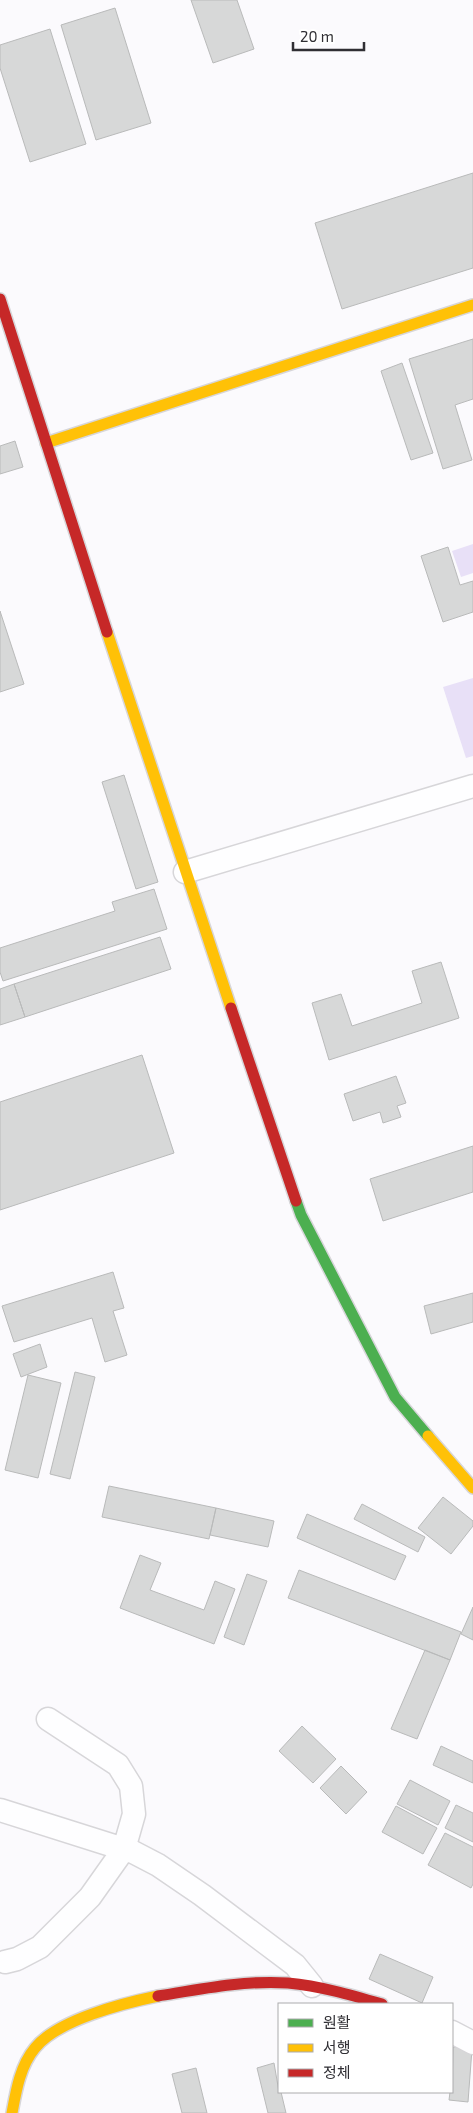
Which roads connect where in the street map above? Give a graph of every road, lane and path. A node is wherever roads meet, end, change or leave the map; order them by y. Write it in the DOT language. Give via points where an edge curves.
graph roads {
  1 [pos="0,299"];
  2 [pos="473,305"];
  3 [pos="46,443"];
  4 [pos="473,786"];
  5 [pos="185,872"];
  6 [pos="473,1488"];
  7 [pos="48,1719"];
  8 [pos="0,1810"];
  9 [pos="124,1849"];
  10 [pos="5,1962"];
  11 [pos="312,1986"];
  12 [pos="378,2003"];
  13 [pos="453,2033"];
  14 [pos="473,2043"];
  15 [pos="12,2113"];
  1 -- 3 [label="street"];
  2 -- 3 [label="street"];
  3 -- 5 [label="street"];
  4 -- 5 [label="street"];
  5 -- 6 [label="street" via="301,1215 395,1397"];
  7 -- 9 [label="street" via="118,1765 131,1786 134,1814"];
  8 -- 9 [label="street"];
  9 -- 10 [label="street" via="90,1897 40,1947"];
  9 -- 11 [label="street" via="158,1865 202,1895 295,1965"];
  11 -- 12 [label="street"];
  11 -- 15 [label="street" via="284,1983 204,1988 115,2006 53,2031 36,2046 26,2063"];
  13 -- 14 [label="street"];
}
